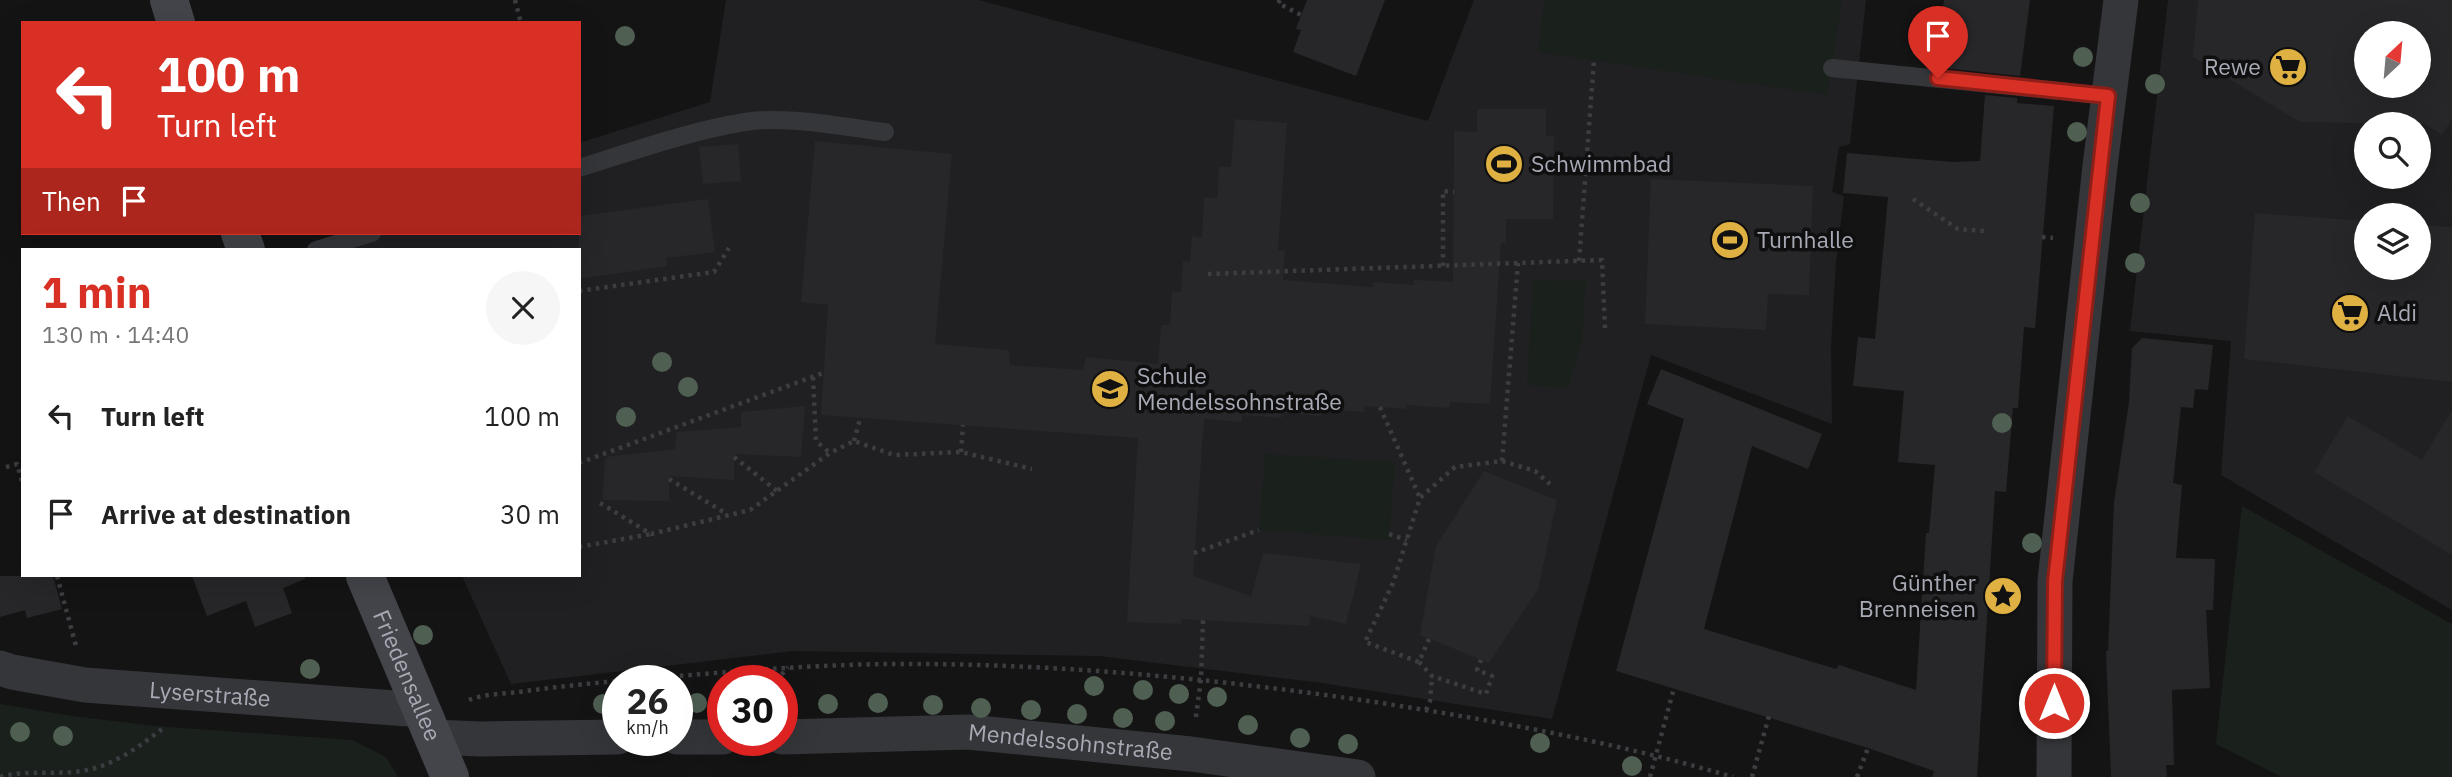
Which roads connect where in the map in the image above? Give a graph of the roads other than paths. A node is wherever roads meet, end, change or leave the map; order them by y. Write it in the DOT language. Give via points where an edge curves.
graph roads {
  1 [pos="169,0"];
  2 [pos="2121,0"];
  3 [pos="175,21"];
  4 [pos="1832,68"];
  5 [pos="2108,96"];
  6 [pos="885,132"];
  7 [pos="581,167"];
  8 [pos="365,235"];
  9 [pos="323,248"];
  10 [pos="365,577"];
  11 [pos="0,668"];
  12 [pos="427,723"];
  13 [pos="602,737"];
  14 [pos="798,737"];
  15 [pos="450,777"];
  16 [pos="1358,777"];
  17 [pos="2054,777"];
  1 -- 3 [label="street"];
  2 -- 5 [label="street"];
  4 -- 5 [label="lane"];
  5 -- 17 [label="street" via="2055,581"];
  6 -- 7 [label="lane" via="747,121"];
  8 -- 9 [label="lane"];
  10 -- 12 [label="street, Friedensallee"];
  11 -- 12 [label="street, Lyserstraße" via="85,685"];
  12 -- 13 [label="street" via="480,739"];
  12 -- 15 [label="street, Friedensallee"];
  14 -- 16 [label="street, Mendelssohnstraße" via="968,732 1191,754"];
}
